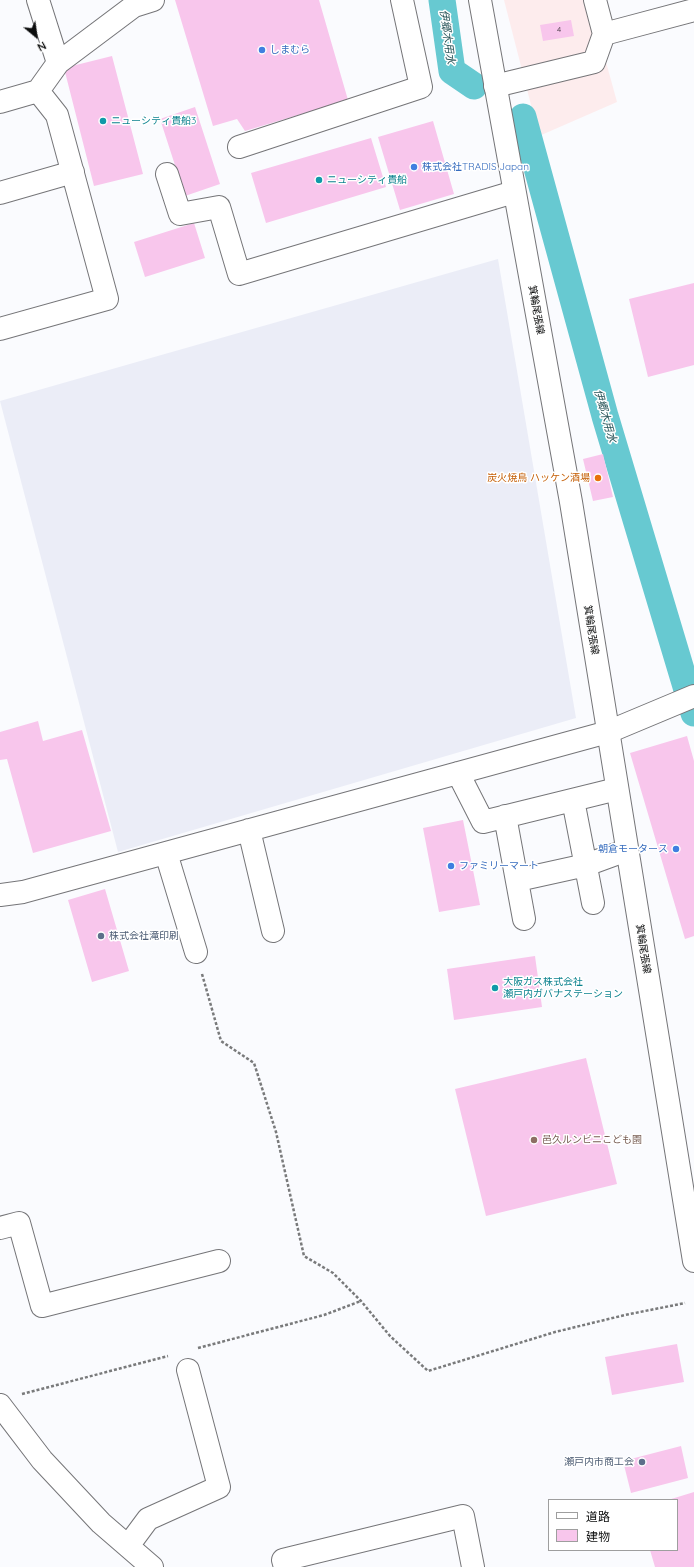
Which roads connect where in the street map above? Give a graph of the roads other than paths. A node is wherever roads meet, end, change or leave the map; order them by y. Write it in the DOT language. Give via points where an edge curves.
graph roads {
  1 [pos="38,0"];
  2 [pos="153,0"];
  3 [pos="402,0"];
  4 [pos="480,0"];
  5 [pos="595,0"];
  6 [pos="694,10"];
  7 [pos="604,34"];
  8 [pos="58,63"];
  9 [pos="495,86"];
  10 [pos="38,91"];
  11 [pos="0,102"];
  12 [pos="240,147"];
  13 [pos="73,172"];
  14 [pos="167,174"];
  15 [pos="514,192"];
  16 [pos="0,193"];
  17 [pos="0,329"];
  18 [pos="694,696"];
  19 [pos="608,732"];
  20 [pos="458,773"];
  21 [pos="617,789"];
  22 [pos="573,800"];
  23 [pos="505,816"];
  24 [pos="249,830"];
  25 [pos="627,850"];
  26 [pos="166,853"];
  27 [pos="586,865"];
  28 [pos="518,880"];
  29 [pos="0,895"];
  30 [pos="593,903"];
  31 [pos="524,919"];
  32 [pos="272,931"];
  33 [pos="196,952"];
  34 [pos="0,1228"];
  35 [pos="219,1261"];
  36 [pos="694,1261"];
  37 [pos="188,1370"];
  38 [pos="0,1405"];
  39 [pos="128,1546"];
  40 [pos="152,1567"];
  41 [pos="284,1567"];
  42 [pos="473,1567"];
  1 -- 8 [label="street"];
  2 -- 8 [label="street" via="134,6"];
  3 -- 12 [label="street" via="421,87"];
  4 -- 9 [label="street, 箕輪尾張線"];
  5 -- 7 [label="street"];
  6 -- 7 [label="street"];
  7 -- 9 [label="street" via="594,62"];
  8 -- 10 [label="street"];
  9 -- 15 [label="street, 箕輪尾張線"];
  10 -- 11 [label="street"];
  10 -- 13 [label="street" via="57,115"];
  13 -- 16 [label="street"];
  13 -- 17 [label="street" via="107,299"];
  14 -- 15 [label="street" via="180,214 220,207 240,274"];
  15 -- 19 [label="street, 箕輪尾張線" via="571,502"];
  18 -- 19 [label="street"];
  19 -- 20 [label="street"];
  19 -- 21 [label="street, 箕輪尾張線"];
  20 -- 23 [label="street" via="482,822"];
  20 -- 24 [label="street"];
  21 -- 22 [label="street"];
  21 -- 25 [label="street, 箕輪尾張線"];
  22 -- 23 [label="street"];
  22 -- 27 [label="street"];
  23 -- 28 [label="street"];
  24 -- 26 [label="street"];
  24 -- 32 [label="street"];
  25 -- 27 [label="street"];
  25 -- 36 [label="street, 箕輪尾張線"];
  26 -- 29 [label="street" via="23,892"];
  26 -- 33 [label="street"];
  27 -- 28 [label="street"];
  27 -- 30 [label="street"];
  28 -- 31 [label="street"];
  34 -- 35 [label="street" via="19,1223 42,1306"];
  37 -- 39 [label="street" via="219,1487 148,1519"];
  38 -- 39 [label="street" via="42,1460 101,1523"];
  39 -- 40 [label="street"];
  41 -- 42 [label="street" via="283,1560 463,1516"];
}
